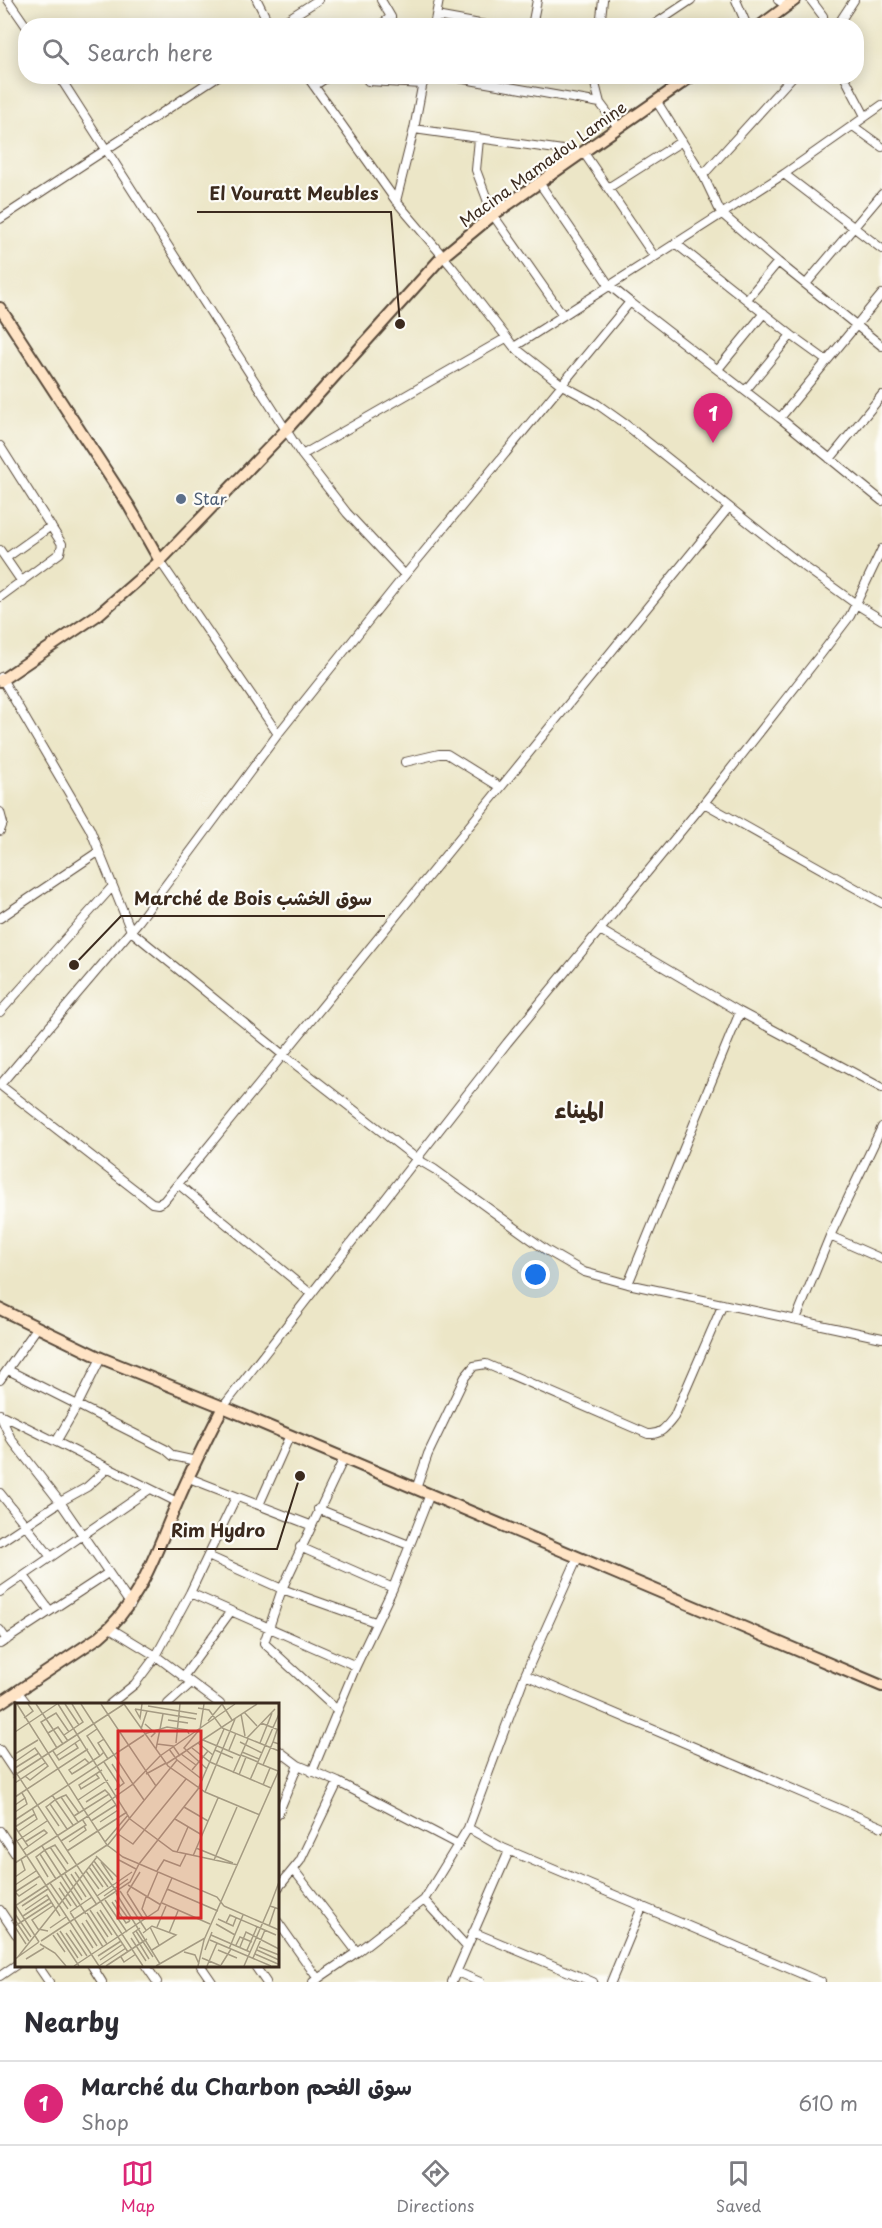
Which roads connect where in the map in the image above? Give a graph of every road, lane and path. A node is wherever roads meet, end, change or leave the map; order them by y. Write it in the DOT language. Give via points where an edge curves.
graph roads {
  1 [pos="8,0"];
  2 [pos="257,0"];
  3 [pos="318,0"];
  4 [pos="381,0"];
  5 [pos="439,0"];
  6 [pos="537,0"];
  7 [pos="603,0"];
  8 [pos="691,0"];
  9 [pos="735,0"];
  10 [pos="811,0"];
  11 [pos="854,0"];
  12 [pos="787,2"];
  13 [pos="436,16"];
  14 [pos="20,18"];
  15 [pos="266,18"];
  16 [pos="290,18"];
  17 [pos="391,18"];
  18 [pos="447,18"];
  19 [pos="534,18"];
  20 [pos="601,18"];
  21 [pos="664,18"];
  22 [pos="743,18"];
  23 [pos="769,18"];
  24 [pos="823,18"];
  25 [pos="842,18"];
  26 [pos="64,84"];
  27 [pos="206,84"];
  28 [pos="317,84"];
  29 [pos="423,84"];
  30 [pos="492,84"];
  31 [pos="595,84"];
  32 [pos="681,84"];
  33 [pos="786,84"];
  34 [pos="848,84"];
  35 [pos="314,86"];
  36 [pos="657,102"];
  37 [pos="600,103"];
  38 [pos="882,105"];
  39 [pos="865,116"];
  40 [pos="853,126"];
  41 [pos="618,127"];
  42 [pos="414,129"];
  43 [pos="479,139"];
  44 [pos="682,141"];
  45 [pos="882,147"];
  46 [pos="107,150"];
  47 [pos="584,153"];
  48 [pos="784,174"];
  49 [pos="703,175"];
  50 [pos="540,184"];
  51 [pos="608,188"];
  52 [pos="882,194"];
  53 [pos="396,201"];
  54 [pos="721,213"];
  55 [pos="493,215"];
  56 [pos="0,219"];
  57 [pos="853,226"];
  58 [pos="675,243"];
  59 [pos="882,249"];
  60 [pos="654,256"];
  61 [pos="442,257"];
  62 [pos="778,262"];
  63 [pos="806,284"];
  64 [pos="609,285"];
  65 [pos="882,294"];
  66 [pos="747,299"];
  67 [pos="630,302"];
  68 [pos="0,308"];
  69 [pos="764,313"];
  70 [pos="563,315"];
  71 [pos="856,325"];
  72 [pos="791,335"];
  73 [pos="506,338"];
  74 [pos="882,346"];
  75 [pos="514,347"];
  76 [pos="827,361"];
  77 [pos="718,369"];
  78 [pos="562,385"];
  79 [pos="746,391"];
  80 [pos="882,395"];
  81 [pos="780,418"];
  82 [pos="287,429"];
  83 [pos="0,446"];
  84 [pos="302,454"];
  85 [pos="830,459"];
  86 [pos="882,501"];
  87 [pos="729,507"];
  88 [pos="51,526"];
  89 [pos="882,549"];
  90 [pos="0,550"];
  91 [pos="6,558"];
  92 [pos="160,561"];
  93 [pos="405,575"];
  94 [pos="22,582"];
  95 [pos="0,597"];
  96 [pos="856,604"];
  97 [pos="882,620"];
  98 [pos="1,678"];
  99 [pos="278,734"];
  100 [pos="405,762"];
  101 [pos="500,787"];
  102 [pos="704,802"];
  103 [pos="0,812"];
  104 [pos="0,831"];
  105 [pos="98,852"];
  106 [pos="112,887"];
  107 [pos="882,903"];
  108 [pos="0,918"];
  109 [pos="600,930"];
  110 [pos="131,931"];
  111 [pos="0,1012"];
  112 [pos="740,1012"];
  113 [pos="282,1054"];
  114 [pos="0,1085"];
  115 [pos="882,1088"];
  116 [pos="882,1127"];
  117 [pos="417,1159"];
  118 [pos="178,1184"];
  119 [pos="830,1236"];
  120 [pos="882,1259"];
  121 [pos="628,1284"];
  122 [pos="310,1293"];
  123 [pos="723,1304"];
  124 [pos="0,1309"];
  125 [pos="796,1319"];
  126 [pos="38,1328"];
  127 [pos="882,1338"];
  128 [pos="101,1358"];
  129 [pos="8,1370"];
  130 [pos="0,1380"];
  131 [pos="78,1404"];
  132 [pos="223,1407"];
  133 [pos="0,1415"];
  134 [pos="290,1435"];
  135 [pos="56,1442"];
  136 [pos="344,1458"];
  137 [pos="196,1461"];
  138 [pos="108,1468"];
  139 [pos="189,1478"];
  140 [pos="416,1488"];
  141 [pos="150,1490"];
  142 [pos="0,1493"];
  143 [pos="430,1494"];
  144 [pos="236,1497"];
  145 [pos="60,1502"];
  146 [pos="177,1502"];
  147 [pos="259,1505"];
  148 [pos="318,1509"];
  149 [pos="25,1525"];
  150 [pos="310,1526"];
  151 [pos="82,1537"];
  152 [pos="0,1542"];
  153 [pos="409,1545"];
  154 [pos="300,1547"];
  155 [pos="208,1556"];
  156 [pos="51,1557"];
  157 [pos="578,1557"];
  158 [pos="108,1573"];
  159 [pos="24,1576"];
  160 [pos="393,1588"];
  161 [pos="282,1589"];
  162 [pos="0,1592"];
  163 [pos="190,1593"];
  164 [pos="131,1605"];
  165 [pos="50,1611"];
  166 [pos="231,1611"];
  167 [pos="375,1622"];
  168 [pos="110,1628"];
  169 [pos="268,1628"];
  170 [pos="0,1630"];
  171 [pos="3,1642"];
  172 [pos="156,1656"];
  173 [pos="356,1666"];
  174 [pos="525,1676"];
  175 [pos="183,1677"];
  176 [pos="191,1683"];
  177 [pos="882,1686"];
  178 [pos="18,1692"];
  179 [pos="0,1703"];
  180 [pos="26,1703"];
  181 [pos="111,1703"];
  182 [pos="169,1703"];
  183 [pos="219,1703"];
  184 [pos="337,1710"];
  185 [pos="0,1750"];
  186 [pos="279,1751"];
  187 [pos="8,1761"];
  188 [pos="297,1765"];
  189 [pos="0,1767"];
  190 [pos="15,1772"];
  191 [pos="312,1772"];
  192 [pos="338,1782"];
  193 [pos="279,1811"];
  194 [pos="882,1827"];
  195 [pos="468,1828"];
  196 [pos="0,1832"];
  197 [pos="459,1845"];
  198 [pos="509,1851"];
  199 [pos="15,1854"];
  200 [pos="294,1870"];
  201 [pos="279,1887"];
  202 [pos="424,1900"];
  203 [pos="642,1907"];
  204 [pos="0,1910"];
  205 [pos="279,1924"];
  206 [pos="15,1932"];
  207 [pos="473,1932"];
  208 [pos="467,1947"];
  209 [pos="357,1952"];
  210 [pos="15,1966"];
  211 [pos="39,1967"];
  212 [pos="93,1967"];
  213 [pos="147,1967"];
  214 [pos="202,1967"];
  215 [pos="256,1967"];
  216 [pos="457,1972"];
  217 [pos="0,1976"];
  218 [pos="315,1980"];
  219 [pos="49,1982"];
  220 [pos="102,1982"];
  221 [pos="157,1982"];
  222 [pos="212,1982"];
  223 [pos="266,1982"];
  224 [pos="452,1982"];
  225 [pos="480,1982"];
  226 [pos="593,1982"];
  227 [pos="611,1982"];
  228 [pos="821,1982"];
  1 -- 14 [label="street"];
  2 -- 15 [label="street"];
  3 -- 16 [label="street"];
  4 -- 17 [label="street"];
  5 -- 13 [label="street"];
  6 -- 19 [label="street"];
  7 -- 20 [label="street"];
  8 -- 21 [label="street"];
  9 -- 22 [label="street"];
  10 -- 24 [label="street"];
  11 -- 25 [label="street"];
  12 -- 23 [label="main road"];
  13 -- 18 [label="street"];
  26 -- 46 [label="street"];
  27 -- 46 [label="street"];
  28 -- 35 [label="street"];
  29 -- 42 [label="street"];
  30 -- 37 [label="street"];
  31 -- 37 [label="street"];
  32 -- 36 [label="main road, Macina Mamadou Lamine"];
  33 -- 49 [label="street"];
  34 -- 39 [label="street"];
  35 -- 53 [label="street"];
  36 -- 41 [label="main road, Macina Mamadou Lamine"];
  36 -- 44 [label="street"];
  37 -- 41 [label="street"];
  38 -- 39 [label="street"];
  39 -- 40 [label="street"];
  40 -- 45 [label="street"];
  40 -- 48 [label="street"];
  41 -- 47 [label="main road, Macina Mamadou Lamine"];
  42 -- 43 [label="street"];
  42 -- 53 [label="street"];
  43 -- 47 [label="street"];
  43 -- 55 [label="street" via="476,170"];
  44 -- 49 [label="street"];
  44 -- 51 [label="street"];
  46 -- 56 [label="street"];
  46 -- 82 [label="street"];
  47 -- 50 [label="main road, Macina Mamadou Lamine"];
  47 -- 51 [label="street"];
  48 -- 54 [label="street"];
  48 -- 57 [label="street"];
  49 -- 54 [label="street"];
  50 -- 55 [label="main road, Macina Mamadou Lamine"];
  50 -- 64 [label="street"];
  51 -- 60 [label="street"];
  52 -- 57 [label="street"];
  53 -- 61 [label="street"];
  54 -- 58 [label="street"];
  54 -- 62 [label="street"];
  55 -- 61 [label="main road, Macina Mamadou Lamine"];
  55 -- 70 [label="street"];
  57 -- 59 [label="street"];
  57 -- 63 [label="street"];
  58 -- 60 [label="street"];
  58 -- 66 [label="street"];
  60 -- 64 [label="street"];
  61 -- 73 [label="street"];
  61 -- 82 [label="main road, Macina Mamadou Lamine"];
  62 -- 63 [label="street"];
  62 -- 66 [label="street"];
  63 -- 71 [label="street"];
  64 -- 67 [label="street"];
  64 -- 70 [label="street"];
  65 -- 71 [label="street"];
  66 -- 69 [label="street"];
  67 -- 77 [label="street"];
  67 -- 78 [label="street"];
  68 -- 92 [label="main road" via="129,506"];
  69 -- 72 [label="street"];
  69 -- 77 [label="street"];
  70 -- 75 [label="street"];
  71 -- 74 [label="street"];
  71 -- 76 [label="street"];
  72 -- 76 [label="street"];
  72 -- 79 [label="street"];
  73 -- 75 [label="street"];
  73 -- 84 [label="street"];
  75 -- 78 [label="street"];
  76 -- 81 [label="street"];
  77 -- 79 [label="street"];
  78 -- 87 [label="street" via="625,424"];
  78 -- 93 [label="street"];
  79 -- 81 [label="street"];
  80 -- 85 [label="street"];
  81 -- 85 [label="street"];
  82 -- 84 [label="street"];
  82 -- 92 [label="main road, Macina Mamadou Lamine"];
  83 -- 88 [label="street"];
  84 -- 93 [label="street" via="347,513"];
  85 -- 86 [label="street"];
  87 -- 96 [label="street"];
  87 -- 101 [label="street"];
  88 -- 91 [label="street"];
  88 -- 94 [label="street" via="62,544 60,553"];
  89 -- 96 [label="street"];
  90 -- 91 [label="street"];
  91 -- 94 [label="street"];
  92 -- 98 [label="main road, Macina Mamadou Lamine" via="99,614"];
  92 -- 99 [label="street"];
  93 -- 99 [label="street"];
  94 -- 95 [label="street"];
  96 -- 97 [label="street"];
  96 -- 102 [label="street"];
  98 -- 105 [label="street" via="90,829"];
  99 -- 110 [label="street"];
  100 -- 101 [label="street" via="447,754"];
  101 -- 113 [label="street"];
  102 -- 107 [label="street"];
  102 -- 109 [label="street"];
  103 -- 104 [label="street"];
  105 -- 106 [label="street"];
  105 -- 108 [label="street"];
  106 -- 110 [label="street"];
  106 -- 111 [label="street"];
  109 -- 112 [label="street"];
  109 -- 117 [label="street"];
  110 -- 113 [label="street"];
  110 -- 114 [label="street"];
  112 -- 115 [label="street"];
  112 -- 121 [label="street"];
  113 -- 117 [label="street"];
  113 -- 118 [label="street"];
  114 -- 118 [label="street" via="152,1203 164,1201"];
  116 -- 119 [label="street"];
  117 -- 121 [label="street" via="546,1251 584,1272"];
  117 -- 122 [label="street"];
  118 -- 122 [label="street"];
  119 -- 120 [label="street"];
  119 -- 125 [label="street"];
  121 -- 123 [label="street"];
  122 -- 132 [label="street"];
  123 -- 125 [label="street"];
  123 -- 140 [label="street" via="674,1417 657,1434 648,1434 486,1364 474,1366 428,1454"];
  124 -- 126 [label="main road"];
  125 -- 127 [label="street"];
  126 -- 128 [label="main road"];
  126 -- 129 [label="street"];
  128 -- 131 [label="street"];
  128 -- 132 [label="main road"];
  129 -- 130 [label="street"];
  129 -- 131 [label="street"];
  131 -- 135 [label="street"];
  131 -- 137 [label="street" via="173,1456"];
  132 -- 134 [label="main road"];
  132 -- 137 [label="main road"];
  133 -- 135 [label="street"];
  133 -- 145 [label="street" via="11,1438"];
  134 -- 136 [label="main road"];
  134 -- 147 [label="street"];
  135 -- 138 [label="street"];
  136 -- 140 [label="main road"];
  136 -- 148 [label="street"];
  137 -- 139 [label="main road"];
  138 -- 141 [label="street"];
  138 -- 145 [label="street" via="87,1487"];
  139 -- 144 [label="street"];
  139 -- 146 [label="main road"];
  140 -- 143 [label="main road"];
  141 -- 146 [label="street"];
  141 -- 151 [label="street"];
  142 -- 149 [label="street"];
  143 -- 153 [label="street"];
  143 -- 157 [label="main road"];
  144 -- 147 [label="street"];
  144 -- 155 [label="street"];
  145 -- 149 [label="street"];
  145 -- 151 [label="street"];
  146 -- 164 [label="main road"];
  147 -- 150 [label="street"];
  148 -- 150 [label="street"];
  148 -- 153 [label="street"];
  149 -- 152 [label="street"];
  149 -- 156 [label="street"];
  150 -- 154 [label="street"];
  151 -- 156 [label="street"];
  151 -- 158 [label="street"];
  153 -- 160 [label="street"];
  154 -- 160 [label="street"];
  154 -- 161 [label="street"];
  155 -- 161 [label="street"];
  155 -- 163 [label="street"];
  156 -- 159 [label="street"];
  157 -- 174 [label="street"];
  157 -- 177 [label="main road"];
  158 -- 164 [label="street"];
  158 -- 165 [label="street"];
  159 -- 162 [label="street"];
  159 -- 165 [label="street"];
  160 -- 167 [label="street"];
  161 -- 167 [label="street"];
  161 -- 169 [label="street"];
  163 -- 166 [label="street"];
  163 -- 172 [label="street"];
  164 -- 168 [label="main road"];
  165 -- 171 [label="street"];
  166 -- 169 [label="street"];
  166 -- 175 [label="street"];
  167 -- 173 [label="street"];
  168 -- 172 [label="street"];
  168 -- 178 [label="main road"];
  169 -- 173 [label="street"];
  169 -- 184 [label="street" via="266,1647"];
  170 -- 171 [label="street"];
  172 -- 175 [label="street"];
  172 -- 181 [label="street" via="135,1684"];
  173 -- 184 [label="street"];
  174 -- 194 [label="street"];
  174 -- 195 [label="street"];
  175 -- 176 [label="street"];
  176 -- 182 [label="street"];
  176 -- 183 [label="street"];
  178 -- 179 [label="main road"];
  178 -- 180 [label="street"];
  184 -- 191 [label="street"];
  185 -- 187 [label="street"];
  186 -- 188 [label="street"];
  187 -- 189 [label="street"];
  187 -- 190 [label="street"];
  188 -- 191 [label="street"];
  188 -- 193 [label="street"];
  191 -- 192 [label="street"];
  192 -- 197 [label="street"];
  192 -- 200 [label="street"];
  195 -- 197 [label="street"];
  195 -- 198 [label="street"];
  196 -- 199 [label="street"];
  197 -- 202 [label="street"];
  198 -- 203 [label="street"];
  198 -- 207 [label="street"];
  200 -- 201 [label="street"];
  200 -- 209 [label="street"];
  202 -- 208 [label="street"];
  202 -- 209 [label="street"];
  203 -- 227 [label="street"];
  203 -- 228 [label="street"];
  204 -- 206 [label="street"];
  205 -- 218 [label="street"];
  207 -- 208 [label="street"];
  207 -- 226 [label="street"];
  208 -- 216 [label="street"];
  209 -- 218 [label="street"];
  210 -- 217 [label="street"];
  211 -- 219 [label="street"];
  212 -- 220 [label="street"];
  213 -- 221 [label="street"];
  214 -- 222 [label="street"];
  215 -- 223 [label="street"];
  216 -- 224 [label="street"];
  216 -- 225 [label="street"];
}
